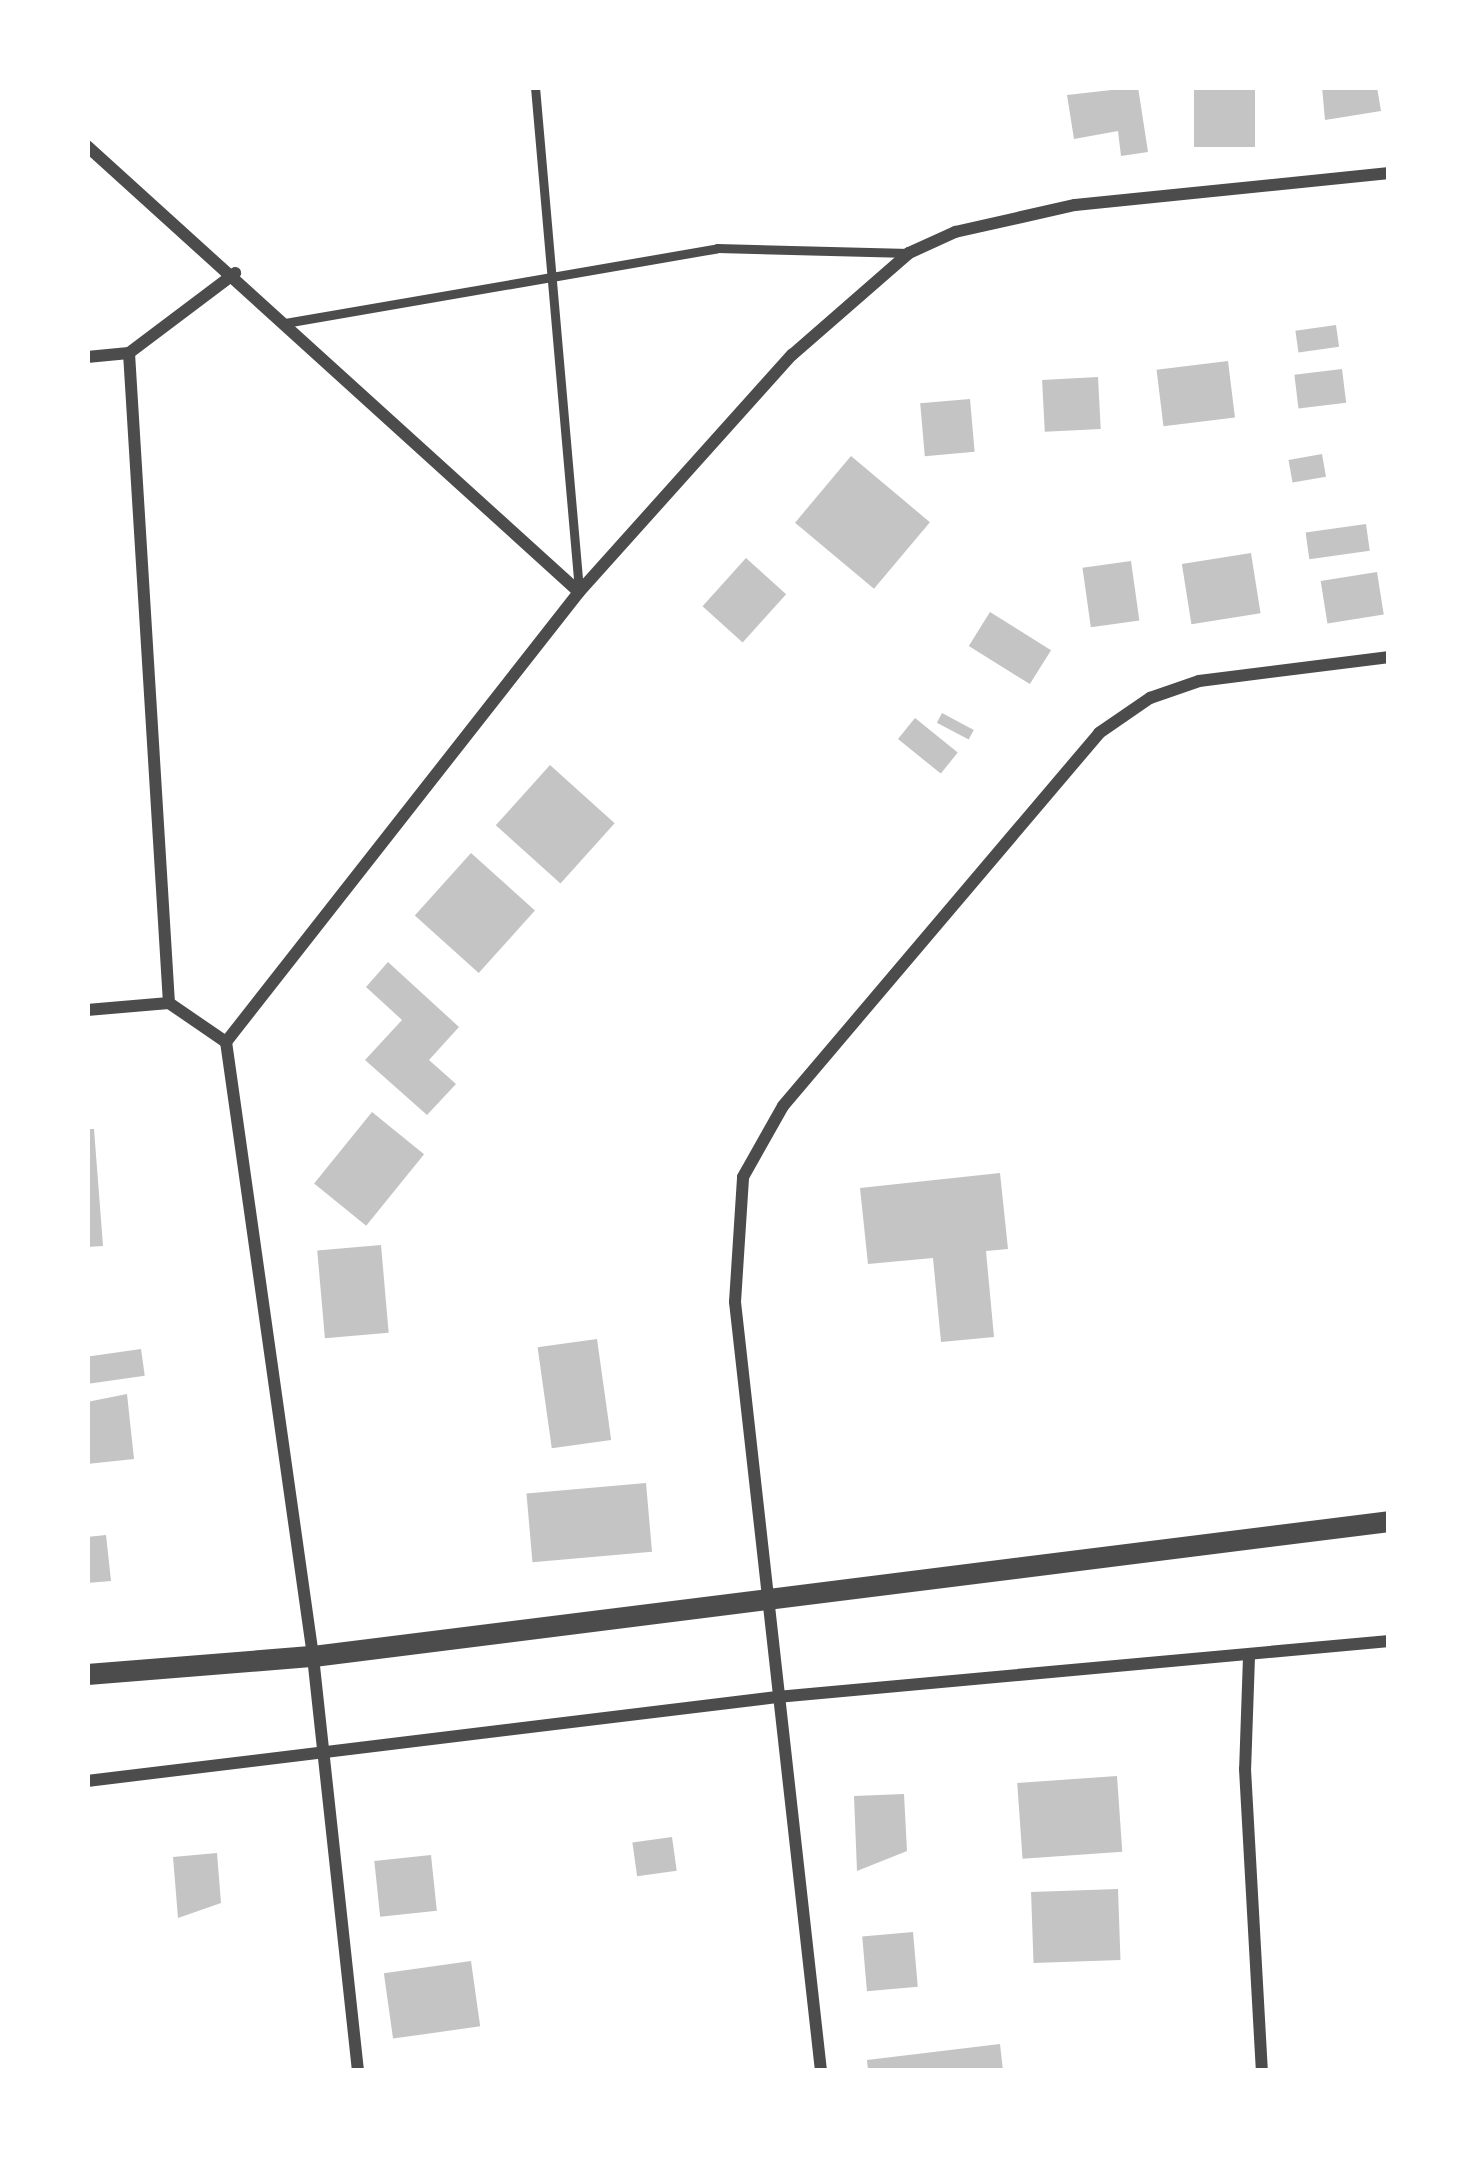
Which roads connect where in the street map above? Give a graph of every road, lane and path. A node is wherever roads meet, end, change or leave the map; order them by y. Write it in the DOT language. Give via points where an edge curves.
graph roads {
  1 [pos="535,87"];
  2 [pos="87,146"];
  3 [pos="1389,173"];
  4 [pos="909,253"];
  5 [pos="235,273"];
  6 [pos="548,278"];
  7 [pos="285,322"];
  8 [pos="130,353"];
  9 [pos="87,357"];
  10 [pos="579,592"];
  11 [pos="1389,657"];
  12 [pos="170,1003"];
  13 [pos="87,1010"];
  14 [pos="226,1042"];
  15 [pos="1389,1521"];
  16 [pos="764,1594"];
  17 [pos="1389,1641"];
  18 [pos="314,1656"];
  19 [pos="1249,1658"];
  20 [pos="87,1675"];
  21 [pos="777,1697"];
  22 [pos="324,1758"];
  23 [pos="87,1780"];
  24 [pos="358,2071"];
  25 [pos="821,2071"];
  26 [pos="1262,2071"];
  1 -- 6 [label="lane"];
  2 -- 5 [label="street"];
  3 -- 4 [label="street" via="1075,206 955,232"];
  4 -- 6 [label="lane" via="716,248"];
  4 -- 10 [label="street" via="792,355"];
  5 -- 7 [label="street"];
  5 -- 8 [label="street"];
  6 -- 7 [label="lane"];
  6 -- 10 [label="lane"];
  7 -- 10 [label="street"];
  8 -- 9 [label="street"];
  8 -- 12 [label="street"];
  10 -- 14 [label="street"];
  11 -- 16 [label="street" via="1199,681 1150,698 1099,734 783,1106 743,1177 735,1302"];
  12 -- 13 [label="street"];
  12 -- 14 [label="street"];
  14 -- 18 [label="street"];
  15 -- 16 [label="street"];
  16 -- 18 [label="street"];
  16 -- 21 [label="street"];
  17 -- 19 [label="street"];
  18 -- 20 [label="street"];
  18 -- 22 [label="street"];
  19 -- 21 [label="street"];
  19 -- 26 [label="street" via="1245,1769"];
  21 -- 22 [label="street"];
  21 -- 25 [label="street"];
  22 -- 23 [label="street"];
  22 -- 24 [label="street"];
}
